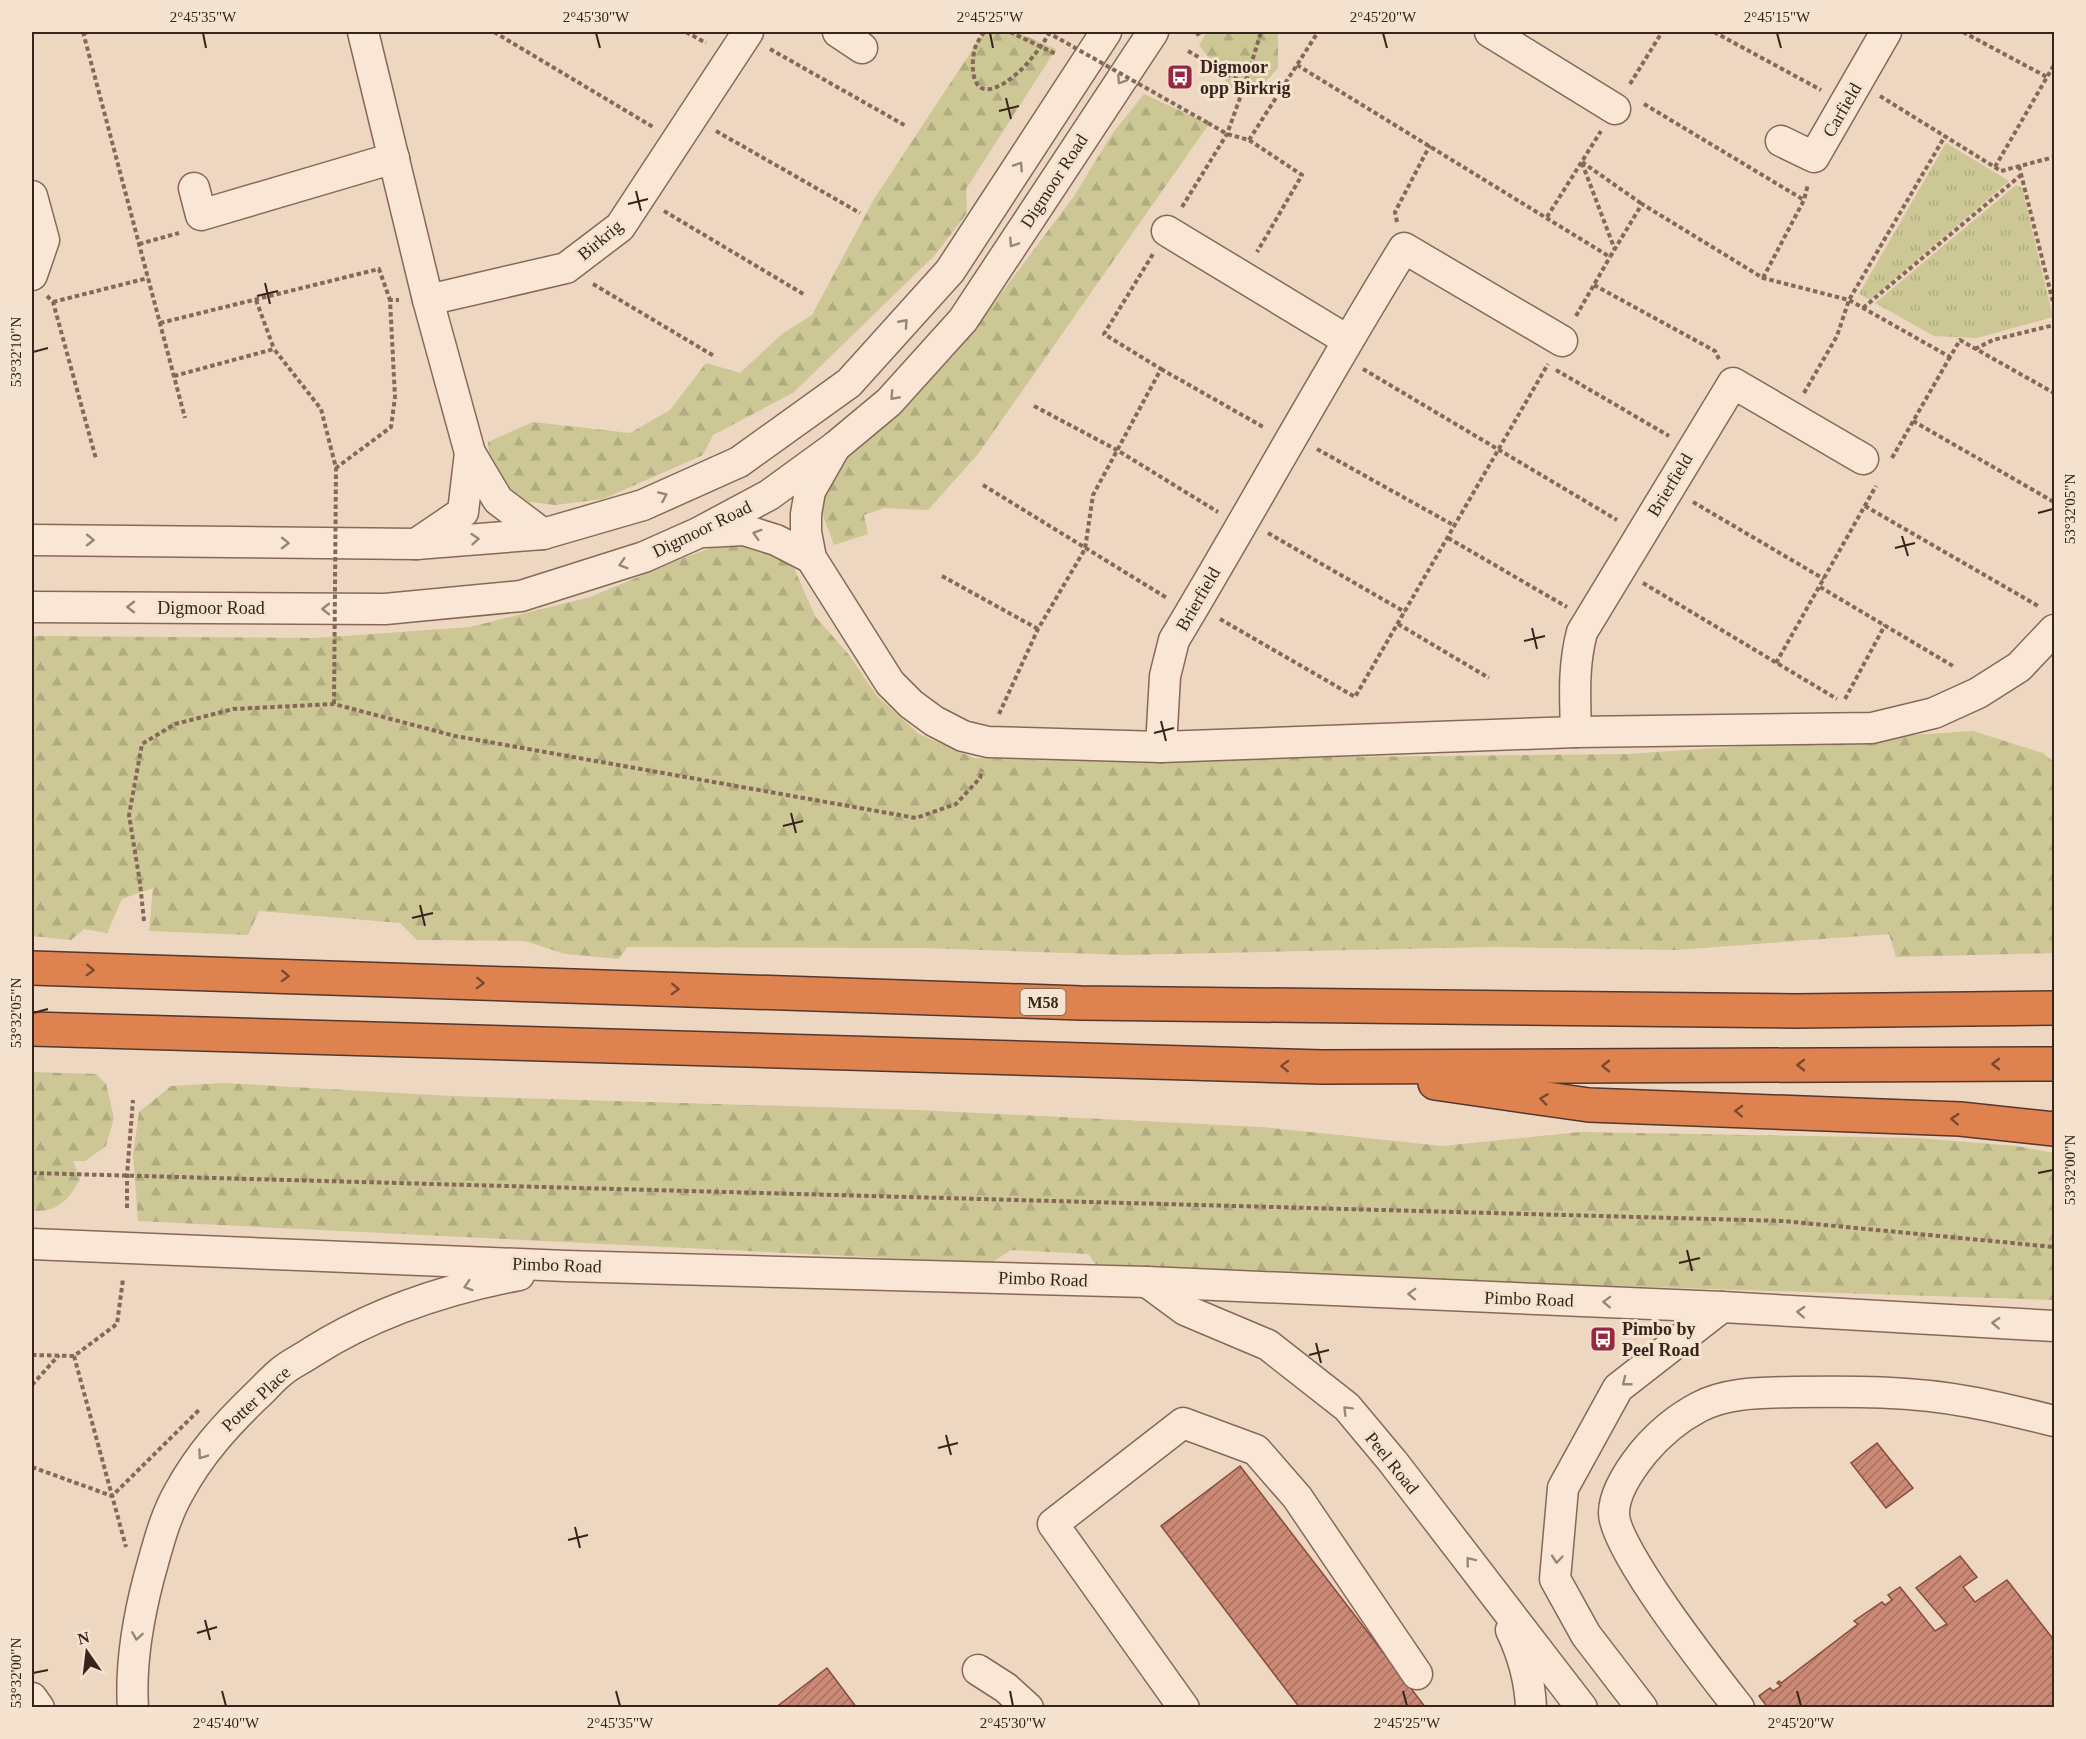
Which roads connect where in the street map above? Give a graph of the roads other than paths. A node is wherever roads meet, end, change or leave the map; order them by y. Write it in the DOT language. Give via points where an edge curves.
graph roads {
  1 [pos="363,32"];
  2 [pos="1106,32"];
  3 [pos="1153,32"];
  4 [pos="1490,32"];
  5 [pos="1886,32"];
  6 [pos="747,33"];
  7 [pos="1625,104"];
  8 [pos="1781,141"];
  9 [pos="394,158"];
  10 [pos="32,196"];
  11 [pos="198,202"];
  12 [pos="1167,231"];
  13 [pos="39,285"];
  14 [pos="429,300"];
  15 [pos="1343,347"];
  16 [pos="1555,353"];
  17 [pos="835,447"];
  18 [pos="470,453"];
  19 [pos="1877,468"];
  20 [pos="698,533"];
  21 [pos="543,534"];
  22 [pos="32,540"];
  23 [pos="416,544"];
  24 [pos="811,558"];
  25 [pos="32,607"];
  26 [pos="2050,620"];
  27 [pos="1576,732"];
  28 [pos="1161,747"];
  29 [pos="32,968"];
  30 [pos="2055,1008"];
  31 [pos="32,1029"];
  32 [pos="2055,1064"];
  33 [pos="1322,1067"];
  34 [pos="2055,1129"];
  35 [pos="32,1244"];
  36 [pos="566,1266"];
  37 [pos="1147,1282"];
  38 [pos="1722,1307"];
  39 [pos="2055,1326"];
  40 [pos="2055,1421"];
  41 [pos="1490,1588"];
  42 [pos="978,1670"];
  43 [pos="1417,1674"];
  44 [pos="32,1698"];
  45 [pos="39,1707"];
  46 [pos="133,1707"];
  47 [pos="1028,1707"];
  48 [pos="1184,1707"];
  49 [pos="1531,1707"];
  50 [pos="1582,1707"];
  51 [pos="1642,1707"];
  52 [pos="1739,1707"];
  1 -- 9 [label="street"];
  21 -- 2 [label="street, one-way" via="643,505 739,462 849,383 950,271"];
  3 -- 17 [label="street, Digmoor Road, one-way" via="963,320 889,402"];
  4 -- 7 [label="street"];
  5 -- 8 [label="street, Carfield" via="1815,157"];
  6 -- 14 [label="street, Birkrig" via="620,227 566,268"];
  9 -- 11 [label="street"];
  9 -- 14 [label="street"];
  10 -- 13 [label="street" via="44,240"];
  12 -- 15 [label="street" via="1243,276"];
  14 -- 18 [label="street"];
  15 -- 16 [label="street, Brierfield" via="1404,248"];
  15 -- 28 [label="street, Brierfield" via="1174,640 1165,676"];
  17 -- 20 [label="street, Digmoor Road" via="769,495"];
  17 -- 24 [label="street" via="810,491 806,523"];
  18 -- 21 [label="street" via="498,500"];
  18 -- 23 [label="street" via="463,512"];
  19 -- 27 [label="street, Brierfield" via="1733,382 1582,632 1574,673"];
  24 -- 20 [label="street, one-way" via="776,540 744,530"];
  20 -- 25 [label="street, Digmoor Road, one-way" via="644,557 521,596 385,609"];
  23 -- 21 [label="street, one-way"];
  22 -- 23 [label="street, one-way"];
  24 -- 28 [label="street" via="890,683 934,721 963,736 988,742"];
  26 -- 27 [label="street" via="2019,667 1934,714 1872,728"];
  27 -- 28 [label="street"];
  29 -- 30 [label="highway, M58, one-way" via="1081,1003 1783,1011"];
  33 -- 31 [label="highway, one-way"];
  32 -- 33 [label="highway, one-way"];
  34 -- 33 [label="highway, one-way" via="1960,1119 1589,1105"];
  35 -- 36 [label="street, Pimbo Road"];
  36 -- 37 [label="street, Pimbo Road"];
  36 -- 46 [label="street, Potter Place, one-way" via="482,1282 371,1319 282,1371 242,1409 204,1451 178,1493 159,1539 135,1645"];
  38 -- 37 [label="street, Pimbo Road, one-way"];
  41 -- 37 [label="street, Peel Road, one-way" via="1347,1407 1268,1345 1185,1310"];
  39 -- 38 [label="street, Pimbo Road, one-way"];
  38 -- 51 [label="street, one-way" via="1618,1388 1563,1488 1555,1579 1586,1635"];
  40 -- 52 [label="street" via="1970,1401 1882,1392 1778,1392 1734,1396 1700,1406 1653,1441 1634,1464 1620,1491 1614,1514 1620,1536 1654,1592"];
  41 -- 49 [label="street" via="1522,1653"];
  41 -- 50 [label="street, Peel Road"];
  42 -- 47 [label="street"];
  43 -- 48 [label="street" via="1297,1497 1256,1450 1183,1423 1053,1524"];
  44 -- 45 [label="street"];
}
